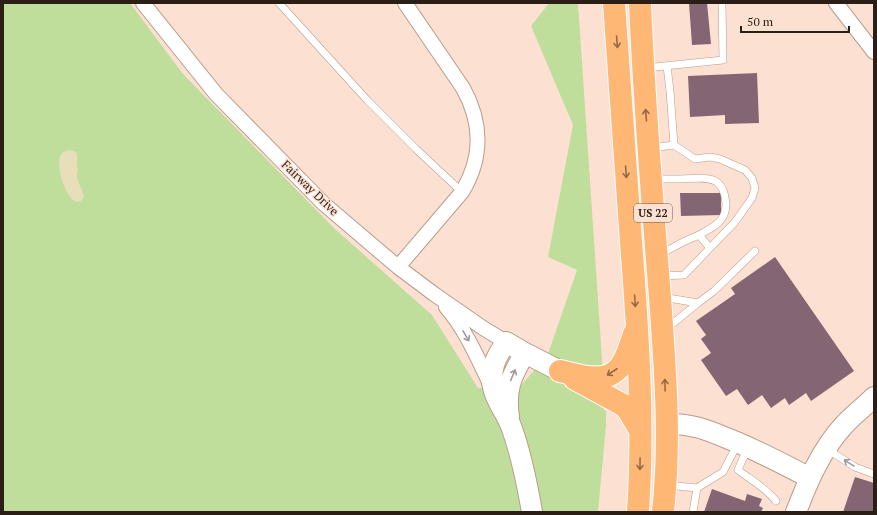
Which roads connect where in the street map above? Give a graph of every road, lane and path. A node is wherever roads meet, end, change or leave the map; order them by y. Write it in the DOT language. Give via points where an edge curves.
graph roads {
  1 [pos="143,3"];
  2 [pos="279,3"];
  3 [pos="406,3"];
  4 [pos="614,3"];
  5 [pos="640,3"];
  6 [pos="722,3"];
  7 [pos="836,3"];
  8 [pos="874,52"];
  9 [pos="667,66"];
  10 [pos="643,68"];
  11 [pos="674,145"];
  12 [pos="649,148"];
  13 [pos="651,178"];
  14 [pos="462,192"];
  15 [pos="699,235"];
  16 [pos="710,248"];
  17 [pos="755,250"];
  18 [pos="398,266"];
  19 [pos="658,276"];
  20 [pos="434,294"];
  21 [pos="698,303"];
  22 [pos="637,327"];
  23 [pos="662,331"];
  24 [pos="506,342"];
  25 [pos="525,353"];
  26 [pos="560,371"];
  27 [pos="495,395"];
  28 [pos="874,398"];
  29 [pos="666,424"];
  30 [pos="511,427"];
  31 [pos="640,430"];
  32 [pos="743,445"];
  33 [pos="826,449"];
  34 [pos="874,474"];
  35 [pos="810,478"];
  36 [pos="665,485"];
  37 [pos="697,488"];
  38 [pos="776,501"];
  39 [pos="532,512"];
  40 [pos="638,512"];
  41 [pos="663,512"];
  42 [pos="693,512"];
  43 [pos="796,512"];
  1 -- 18 [label="street, Fairway Drive" via="216,94 324,204"];
  2 -- 14 [label="lane" via="368,102"];
  3 -- 14 [label="street" via="468,96 475,115 478,140 474,165"];
  4 -- 22 [label="highway, US 22, one-way"];
  5 -- 10 [label="highway, US 22"];
  6 -- 9 [label="lane" via="723,60"];
  7 -- 8 [label="street"];
  9 -- 10 [label="lane"];
  9 -- 11 [label="lane"];
  12 -- 10 [label="highway, US 22, one-way"];
  11 -- 12 [label="lane"];
  11 -- 16 [label="lane" via="695,159 720,159 745,170 752,178 755,188 752,198 735,222"];
  12 -- 13 [label="highway, US 22"];
  13 -- 15 [label="lane" via="705,178 716,182 724,190 724,216 716,225"];
  13 -- 19 [label="highway, US 22"];
  14 -- 18 [label="street"];
  15 -- 16 [label="lane"];
  15 -- 19 [label="lane" via="683,242"];
  16 -- 19 [label="lane" via="684,275"];
  17 -- 21 [label="lane" via="714,291"];
  18 -- 20 [label="street, Fairway Drive"];
  19 -- 21 [label="lane"];
  19 -- 23 [label="highway, US 22"];
  20 -- 24 [label="street, Fairway Drive"];
  20 -- 27 [label="street, one-way" via="467,336"];
  21 -- 23 [label="lane"];
  22 -- 26 [label="highway, one-way" via="619,368 614,372 594,378"];
  22 -- 31 [label="highway, US 22"];
  29 -- 23 [label="highway, US 22, one-way"];
  24 -- 25 [label="street"];
  24 -- 27 [label="street" via="493,367 492,382"];
  25 -- 26 [label="street"];
  30 -- 25 [label="street, one-way" via="508,391 513,374"];
  26 -- 31 [label="highway" via="623,405"];
  27 -- 30 [label="street"];
  28 -- 33 [label="street" via="844,425"];
  29 -- 32 [label="street" via="697,427"];
  29 -- 36 [label="highway, US 22"];
  30 -- 39 [label="street"];
  31 -- 40 [label="highway, US 22, one-way"];
  32 -- 35 [label="street"];
  32 -- 37 [label="lane" via="723,472"];
  32 -- 38 [label="lane" via="738,470 764,488"];
  34 -- 33 [label="lane, one-way" via="855,467"];
  33 -- 35 [label="street"];
  35 -- 43 [label="street"];
  36 -- 37 [label="lane"];
  36 -- 41 [label="highway, US 22"];
  37 -- 42 [label="lane"];
}
